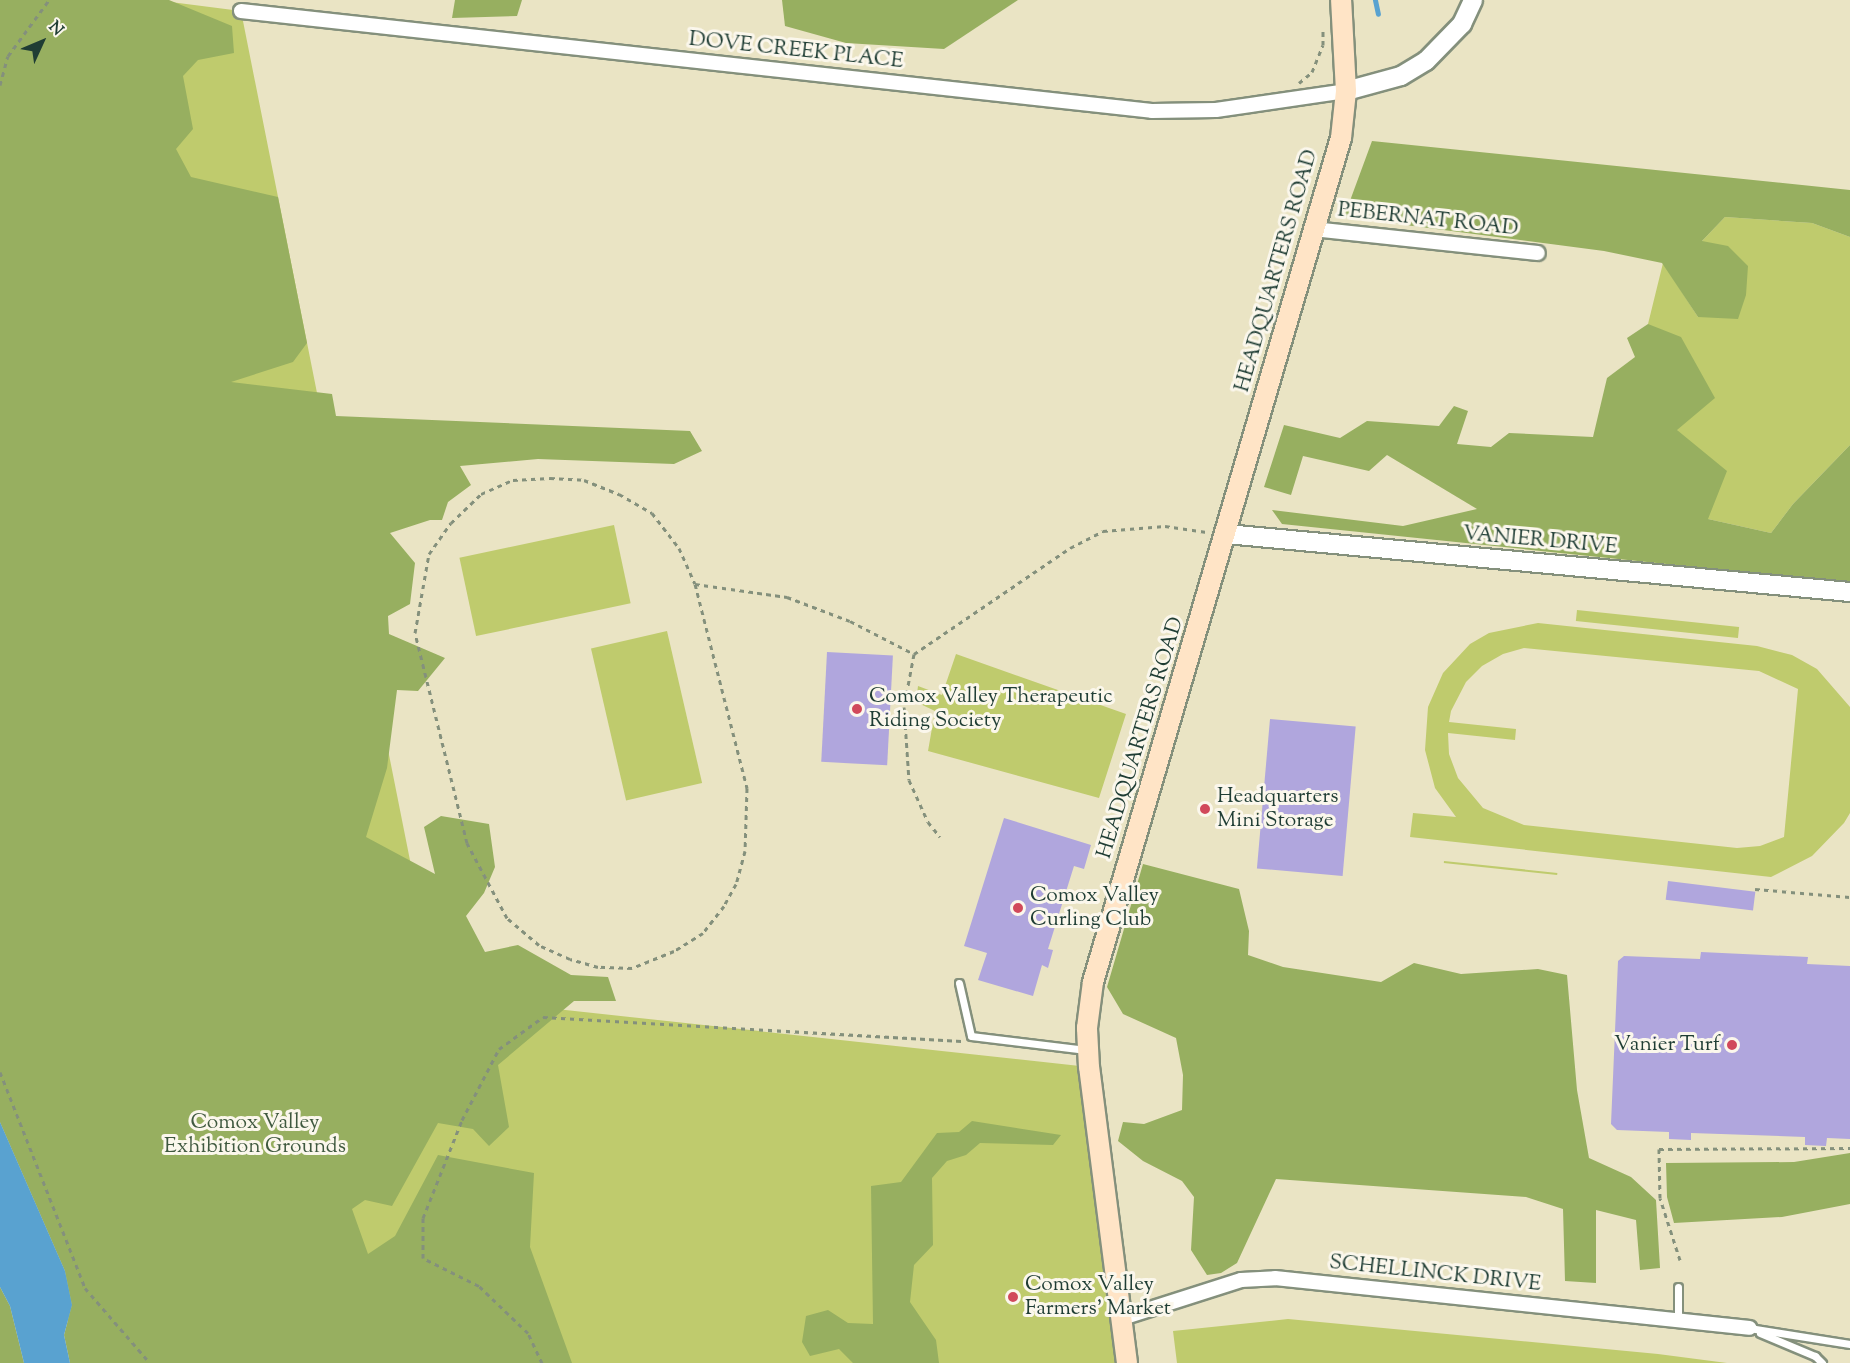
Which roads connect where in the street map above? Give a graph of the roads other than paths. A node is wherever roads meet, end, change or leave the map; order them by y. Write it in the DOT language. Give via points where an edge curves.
graph roads {
  1 [pos="1341,0"];
  2 [pos="1473,0"];
  3 [pos="241,11"];
  4 [pos="1346,91"];
  5 [pos="1313,229"];
  6 [pos="1538,253"];
  7 [pos="1227,534"];
  8 [pos="1850,592"];
  9 [pos="959,983"];
  10 [pos="1088,1050"];
  11 [pos="1678,1287"];
  12 [pos="1122,1318"];
  13 [pos="1678,1321"];
  14 [pos="1749,1328"];
  15 [pos="1850,1344"];
  16 [pos="1127,1363"];
  17 [pos="1822,1363"];
  1 -- 4 [label="main road, HEADQUARTERS ROAD"];
  2 -- 4 [label="street" via="1462,24 1426,61 1401,76"];
  3 -- 4 [label="street, DOVE CREEK PLACE" via="1152,111 1216,110"];
  4 -- 5 [label="main road, HEADQUARTERS ROAD" via="1341,138"];
  5 -- 6 [label="street, PEBERNAT ROAD"];
  5 -- 7 [label="main road, HEADQUARTERS ROAD"];
  7 -- 8 [label="street, VANIER DRIVE"];
  7 -- 10 [label="main road, HEADQUARTERS ROAD" via="1093,982"];
  9 -- 10 [label="lane" via="970,1036"];
  10 -- 12 [label="main road, HEADQUARTERS ROAD"];
  11 -- 13 [label="lane"];
  12 -- 13 [label="street, SCHELLINCK DRIVE" via="1241,1280 1275,1278"];
  12 -- 16 [label="main road, HEADQUARTERS ROAD"];
  13 -- 14 [label="street, SCHELLINCK DRIVE"];
  14 -- 15 [label="lane"];
  14 -- 17 [label="lane" via="1815,1356"];
}
